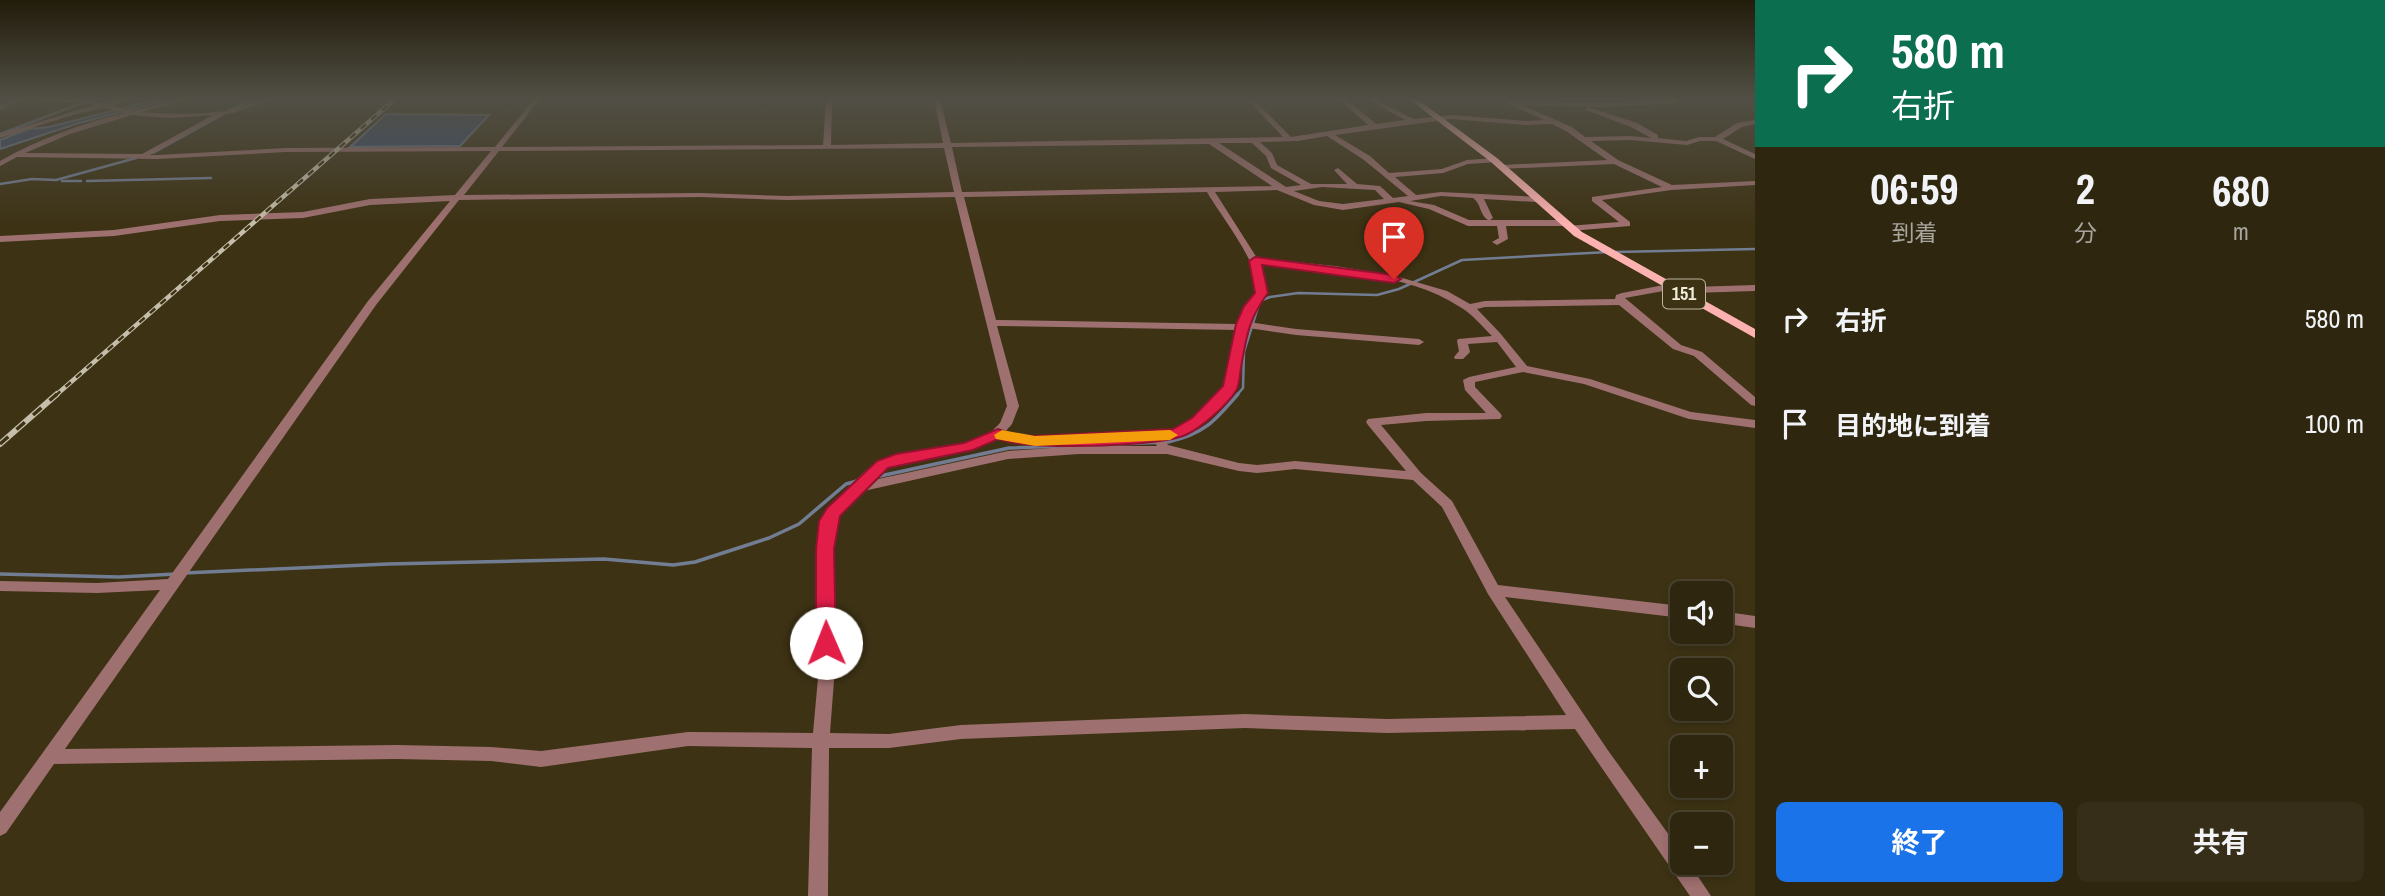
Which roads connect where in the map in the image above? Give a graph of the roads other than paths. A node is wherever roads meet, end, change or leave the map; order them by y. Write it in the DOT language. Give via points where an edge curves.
graph roads {
  1 [pos="43,141"];
  2 [pos="174,141"];
  3 [pos="503,141"];
  4 [pos="827,141"];
  5 [pos="946,141"];
  6 [pos="1215,141"];
  7 [pos="1222,141"];
  8 [pos="1254,141"];
  9 [pos="1344,141"];
  10 [pos="1469,141"];
  11 [pos="1586,141"];
  12 [pos="1666,141"];
  13 [pos="1694,141"];
  14 [pos="1721,141"];
  15 [pos="947,145"];
  16 [pos="827,147"];
  17 [pos="496,149"];
  18 [pos="14,155"];
  19 [pos="140,157"];
  20 [pos="1755,157"];
  21 [pos="1615,162"];
  22 [pos="1498,163"];
  23 [pos="0,164"];
  24 [pos="1338,170"];
  25 [pos="1388,175"];
  26 [pos="1755,183"];
  27 [pos="1310,187"];
  28 [pos="1355,187"];
  29 [pos="1671,188"];
  30 [pos="1210,190"];
  31 [pos="1283,190"];
  32 [pos="959,194"];
  33 [pos="1475,196"];
  34 [pos="1413,197"];
  35 [pos="456,198"];
  36 [pos="1536,199"];
  37 [pos="1393,201"];
  38 [pos="1489,218"];
  39 [pos="1501,225"];
  40 [pos="1567,226"];
  41 [pos="0,239"];
  42 [pos="1497,242"];
  43 [pos="1255,261"];
  44 [pos="1669,287"];
  45 [pos="1755,288"];
  46 [pos="1621,302"];
  47 [pos="1471,310"];
  48 [pos="992,323"];
  49 [pos="1243,325"];
  50 [pos="1755,334"];
  51 [pos="1498,339"];
  52 [pos="1419,342"];
  53 [pos="1460,357"];
  54 [pos="1523,369"];
  55 [pos="1755,403"];
  56 [pos="1755,424"];
  57 [pos="998,434"];
  58 [pos="1162,443"];
  59 [pos="1417,476"];
  60 [pos="862,482"];
  61 [pos="173,583"];
  62 [pos="0,586"];
  63 [pos="1493,590"];
  64 [pos="1670,611"];
  65 [pos="1733,619"];
  66 [pos="1755,622"];
  67 [pos="1580,722"];
  68 [pos="821,740"];
  69 [pos="50,757"];
  70 [pos="0,827"];
  71 [pos="818,896"];
  72 [pos="1701,896"];
  1 -- 18 [label="street"];
  2 -- 19 [label="street"];
  3 -- 17 [label="street"];
  4 -- 16 [label="street"];
  5 -- 15 [label="street"];
  6 -- 7 [label="street"];
  6 -- 15 [label="street"];
  6 -- 31 [label="street"];
  8 -- 27 [label="street" via="1274,166"];
  9 -- 25 [label="street"];
  10 -- 22 [label="main road, 151"];
  11 -- 21 [label="street"];
  12 -- 13 [label="street"];
  14 -- 20 [label="street"];
  15 -- 16 [label="street"];
  15 -- 32 [label="street"];
  16 -- 17 [label="street"];
  17 -- 19 [label="street" via="286,150"];
  17 -- 35 [label="street"];
  18 -- 19 [label="street"];
  18 -- 23 [label="street"];
  21 -- 22 [label="street"];
  21 -- 29 [label="street"];
  22 -- 25 [label="street" via="1467,162 1443,171"];
  22 -- 36 [label="main road, 151"];
  24 -- 28 [label="street"];
  25 -- 34 [label="street"];
  26 -- 29 [label="street"];
  27 -- 28 [label="street"];
  27 -- 31 [label="street"];
  28 -- 37 [label="street" via="1377,188"];
  29 -- 40 [label="street" via="1595,199 1627,224"];
  30 -- 31 [label="street"];
  30 -- 32 [label="street"];
  30 -- 43 [label="street"];
  31 -- 37 [label="street" via="1329,205"];
  32 -- 35 [label="street"];
  32 -- 48 [label="street"];
  33 -- 34 [label="street"];
  33 -- 36 [label="street"];
  33 -- 38 [label="street"];
  34 -- 37 [label="street"];
  35 -- 41 [label="street" via="370,202 303,215 220,218 114,233"];
  35 -- 61 [label="street" via="372,303"];
  36 -- 40 [label="main road, 151"];
  37 -- 39 [label="street" via="1431,207 1468,223"];
  39 -- 40 [label="street"];
  39 -- 42 [label="street" via="1504,239"];
  40 -- 44 [label="main road, 151"];
  43 -- 47 [label="street" via="1413,283"];
  43 -- 49 [label="street" via="1262,293 1250,306"];
  44 -- 45 [label="street"];
  44 -- 46 [label="street" via="1625,295 1619,297"];
  44 -- 50 [label="main road, 151"];
  46 -- 47 [label="street" via="1485,304"];
  46 -- 55 [label="street" via="1677,347 1698,354"];
  47 -- 51 [label="street"];
  48 -- 49 [label="street"];
  48 -- 57 [label="street" via="1013,406"];
  49 -- 52 [label="street"];
  49 -- 58 [label="street" via="1233,380 1224,395 1188,428"];
  51 -- 53 [label="street" via="1462,341 1465,352"];
  51 -- 54 [label="street"];
  54 -- 56 [label="street" via="1586,381 1689,415"];
  54 -- 59 [label="street" via="1469,380 1469,388 1496,416 1372,422"];
  57 -- 58 [label="street" via="1024,441"];
  57 -- 60 [label="street" via="968,447 896,459"];
  58 -- 59 [label="street" via="1239,467 1295,465"];
  58 -- 60 [label="street" via="1008,455"];
  59 -- 63 [label="street" via="1447,504"];
  60 -- 68 [label="street" via="833,512 826,530 827,667"];
  61 -- 62 [label="street" via="97,588"];
  61 -- 69 [label="street"];
  63 -- 64 [label="street"];
  63 -- 67 [label="street"];
  65 -- 66 [label="street"];
  67 -- 68 [label="street" via="1387,726 1245,721 961,732 889,741"];
  67 -- 72 [label="street"];
  68 -- 69 [label="street" via="688,739 541,760 397,752"];
  68 -- 71 [label="street"];
  69 -- 70 [label="street"];
}
